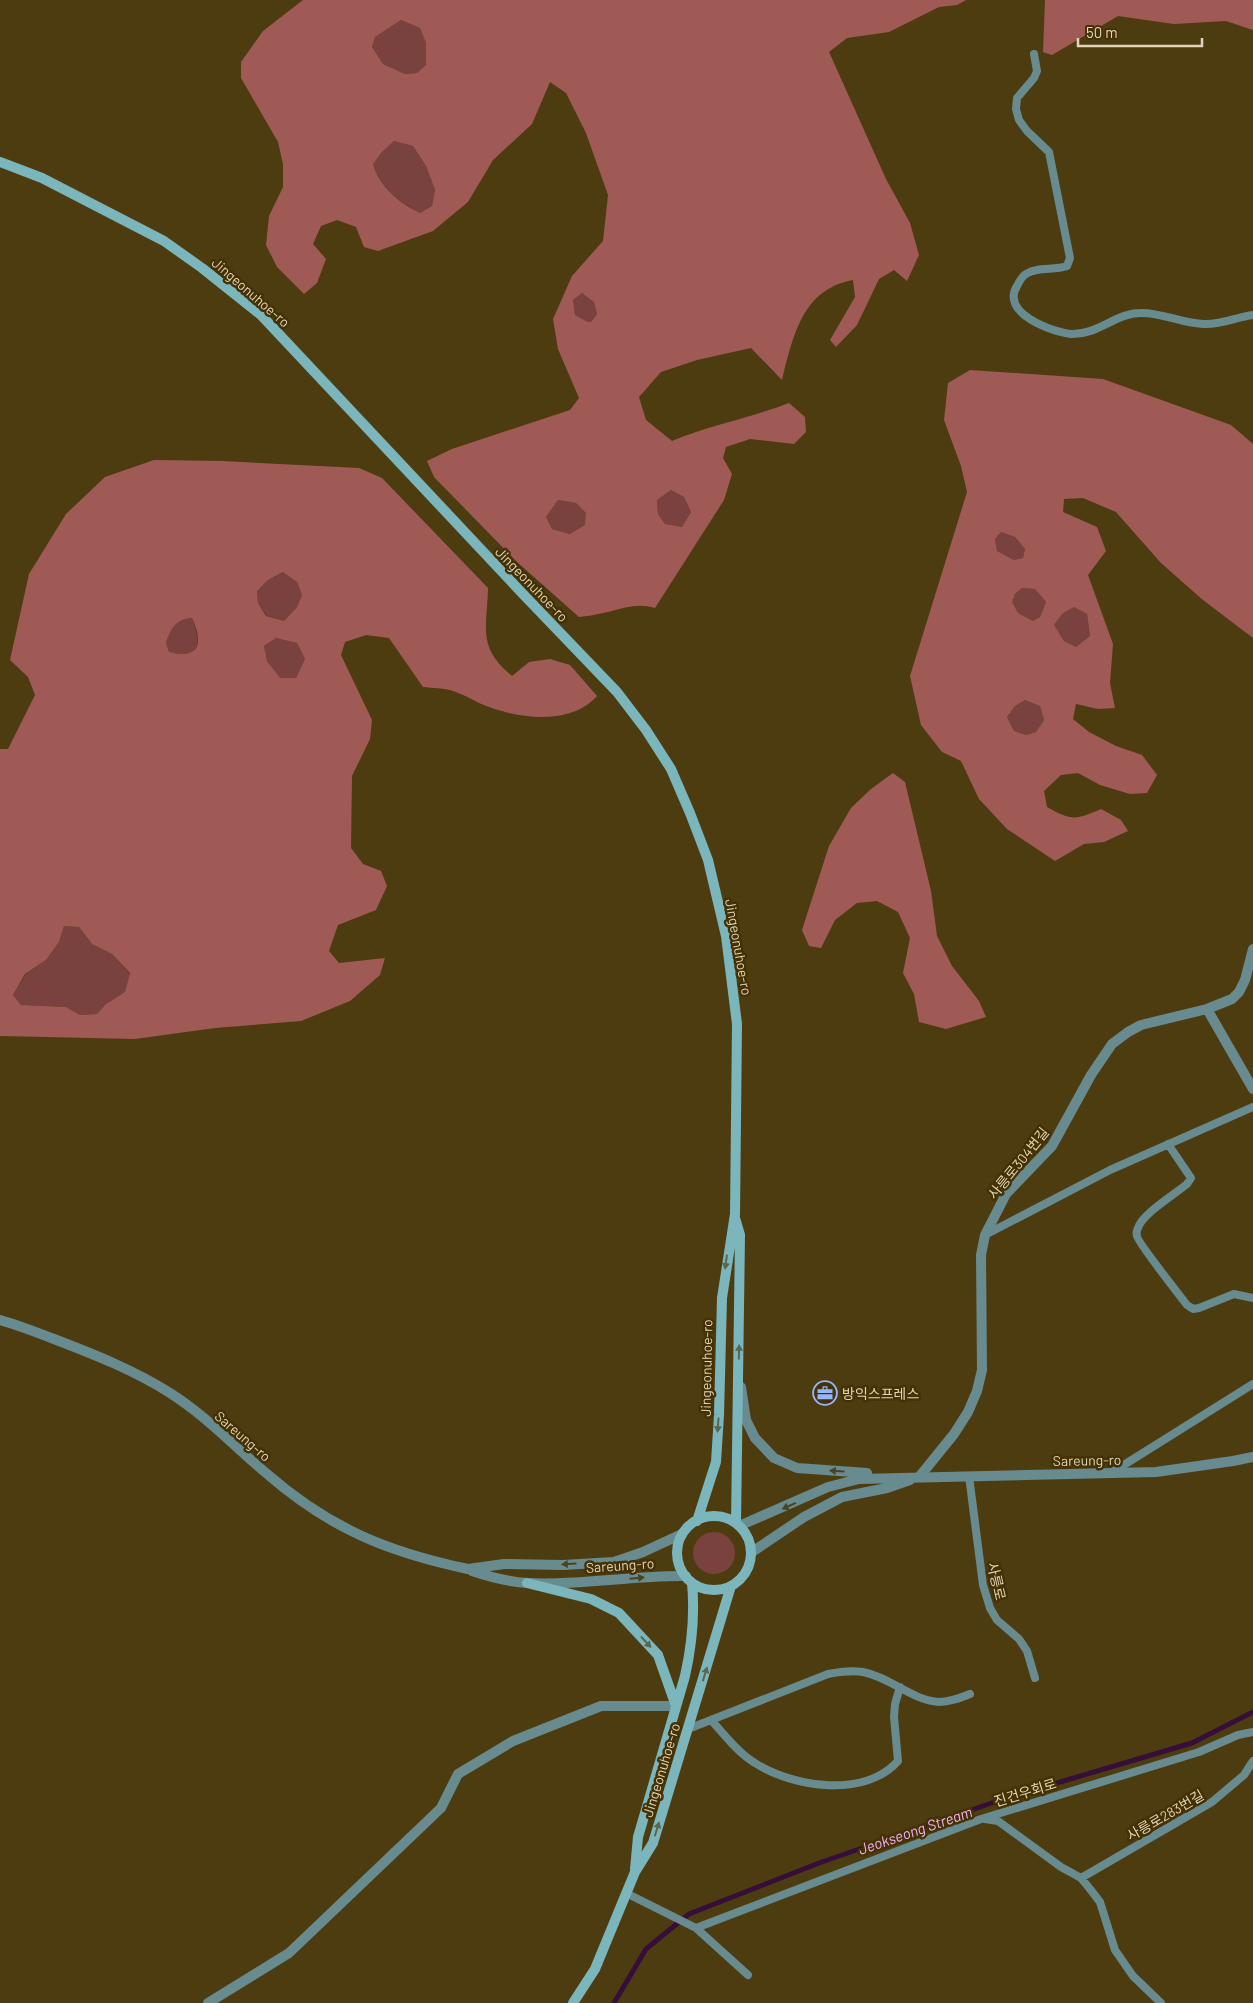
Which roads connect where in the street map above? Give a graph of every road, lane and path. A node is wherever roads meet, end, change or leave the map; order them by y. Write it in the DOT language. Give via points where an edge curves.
graph roads {
  1 [pos="1034,54"];
  2 [pos="0,162"];
  3 [pos="1253,315"];
  4 [pos="1253,950"];
  5 [pos="1207,1009"];
  6 [pos="1253,1089"];
  7 [pos="1253,1107"];
  8 [pos="1168,1144"];
  9 [pos="734,1214"];
  10 [pos="985,1235"];
  11 [pos="1253,1298"];
  12 [pos="0,1320"];
  13 [pos="739,1376"];
  14 [pos="1253,1384"];
  15 [pos="1253,1456"];
  16 [pos="1111,1474"];
  17 [pos="920,1476"];
  18 [pos="968,1476"];
  19 [pos="697,1520"];
  20 [pos="738,1524"];
  21 [pos="682,1534"];
  22 [pos="752,1552"];
  23 [pos="468,1570"];
  24 [pos="689,1580"];
  25 [pos="527,1583"];
  26 [pos="731,1586"];
  27 [pos="1035,1678"];
  28 [pos="900,1687"];
  29 [pos="970,1694"];
  30 [pos="676,1706"];
  31 [pos="711,1720"];
  32 [pos="688,1729"];
  33 [pos="1253,1732"];
  34 [pos="1253,1761"];
  35 [pos="981,1819"];
  36 [pos="635,1872"];
  37 [pos="1080,1878"];
  38 [pos="626,1893"];
  39 [pos="696,1928"];
  40 [pos="748,1975"];
  41 [pos="208,2003"];
  42 [pos="573,2003"];
  43 [pos="1161,2003"];
  1 -- 3 [label="lane" via="1037,71 1018,98 1016,109 1027,131 1049,152 1070,258 1067,266 1060,269 1026,274 1014,290 1014,300 1020,311 1041,326 1072,334 1098,330 1141,312 1203,324"];
  2 -- 9 [label="main road, Jingeonuhoe-ro" via="42,178 164,241 261,315 617,692 646,730 671,769 708,860 726,936 737,1024"];
  4 -- 5 [label="street, 사릉로304번길" via="1239,992 1224,1004"];
  5 -- 6 [label="street"];
  5 -- 10 [label="street, 사릉로304번길" via="1141,1025 1112,1044 1052,1146 1006,1194"];
  7 -- 8 [label="lane"];
  8 -- 10 [label="lane" via="1110,1170"];
  8 -- 11 [label="lane" via="1191,1178 1144,1218 1138,1227 1137,1236 1141,1244 1193,1309 1234,1294"];
  13 -- 9 [label="main road, Jingeonuhoe-ro, one-way" via="740,1235"];
  9 -- 19 [label="main road, Jingeonuhoe-ro, one-way" via="722,1298 716,1462"];
  10 -- 17 [label="street, 사릉로304번길" via="981,1255 982,1370 977,1391 954,1434"];
  12 -- 23 [label="street, Sareung-ro" via="81,1350 171,1393 301,1501 336,1524 378,1545"];
  17 -- 13 [label="street, one-way" via="797,1468 774,1458 755,1438 746,1420"];
  13 -- 20 [label="main road, Jingeonuhoe-ro"];
  14 -- 16 [label="lane"];
  15 -- 16 [label="street, Sareung-ro" via="1166,1470"];
  16 -- 18 [label="street, Sareung-ro"];
  17 -- 18 [label="street, Sareung-ro"];
  17 -- 20 [label="street, Sareung-ro, one-way" via="859,1479 828,1487"];
  17 -- 22 [label="street, Sareung-ro" via="886,1488 842,1497 804,1517"];
  18 -- 27 [label="lane, 사릉로" via="983,1585 990,1608 997,1620 1019,1639 1027,1651"];
  19 -- 20 [label="main road" via="717,1516"];
  19 -- 21 [label="main road"];
  20 -- 22 [label="main road" via="749,1539"];
  21 -- 23 [label="street, Sareung-ro, one-way" via="614,1562 504,1564"];
  21 -- 24 [label="main road" via="678,1560"];
  22 -- 26 [label="main road" via="746,1572"];
  23 -- 25 [label="street, Sareung-ro" via="499,1580"];
  25 -- 24 [label="street, Sareung-ro, one-way" via="663,1576"];
  24 -- 26 [label="main road" via="705,1589"];
  24 -- 30 [label="main road, Jingeonuhoe-ro" via="694,1611 690,1650"];
  25 -- 30 [label="main road, one-way" via="591,1599 619,1613 658,1655"];
  32 -- 26 [label="main road, Jingeonuhoe-ro, one-way"];
  28 -- 29 [label="lane" via="920,1698 939,1702"];
  28 -- 31 [label="lane" via="865,1672 851,1670 828,1674"];
  28 -- 31 [label="lane" via="894,1717 898,1761 889,1771 865,1782 823,1785 768,1770 754,1763"];
  30 -- 36 [label="main road, Jingeonuhoe-ro" via="638,1837"];
  30 -- 41 [label="street" via="601,1706 512,1741 458,1774 441,1808 289,1953"];
  31 -- 32 [label="lane"];
  36 -- 32 [label="main road, Jingeonuhoe-ro, one-way" via="653,1843"];
  33 -- 35 [label="lane, 진건우회로" via="1199,1752"];
  34 -- 37 [label="lane, 사릉로283번길" via="1244,1774 1212,1802"];
  35 -- 37 [label="lane" via="998,1821"];
  35 -- 39 [label="lane, 진건우회로"];
  36 -- 38 [label="main road, Jingeonuhoe-ro"];
  37 -- 43 [label="lane" via="1100,1902 1115,1950 1133,1976"];
  38 -- 39 [label="lane"];
  38 -- 42 [label="main road, Jingeonuhoe-ro" via="595,1970"];
  39 -- 40 [label="lane"];
}
